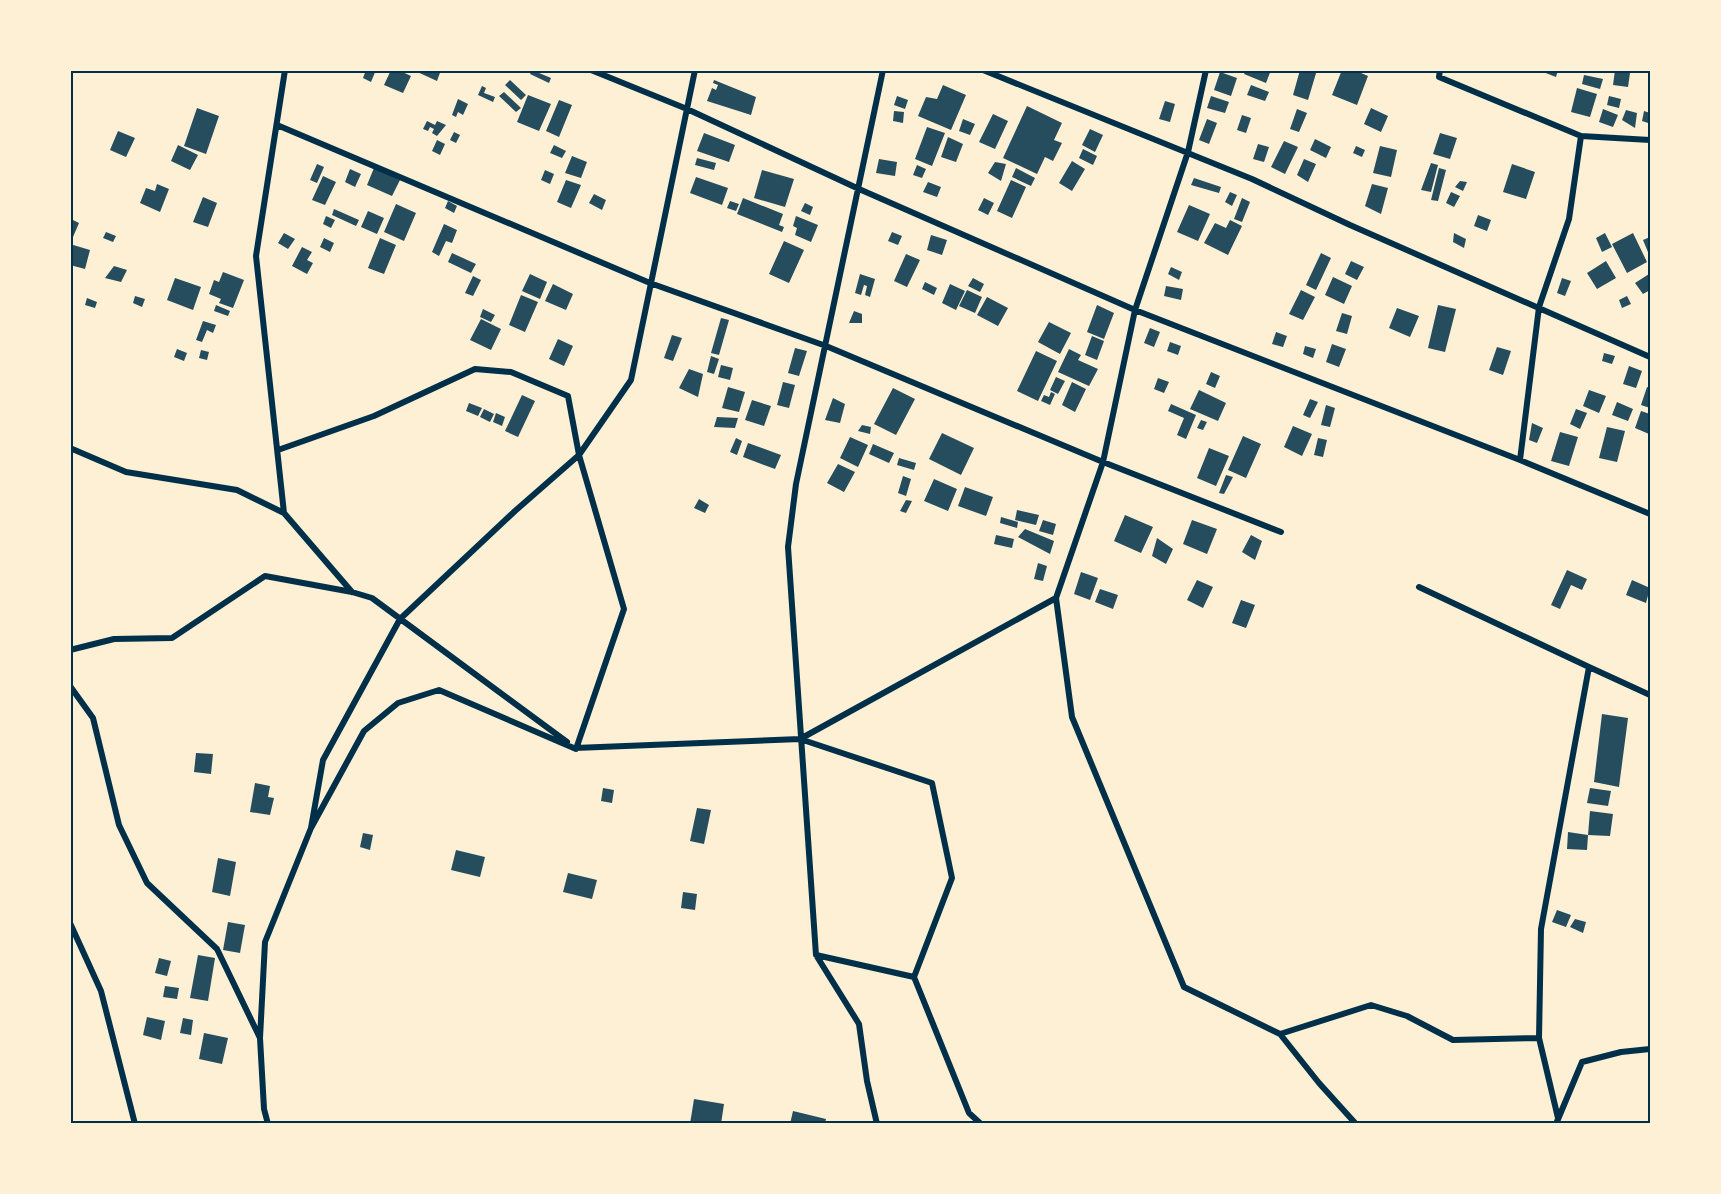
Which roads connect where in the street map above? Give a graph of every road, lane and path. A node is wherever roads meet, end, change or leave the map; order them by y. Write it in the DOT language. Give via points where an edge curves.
graph roads {
  1 [pos="285,70"];
  2 [pos="591,70"];
  3 [pos="694,70"];
  4 [pos="883,70"];
  5 [pos="982,70"];
  6 [pos="1206,70"];
  7 [pos="1440,70"];
  8 [pos="687,109"];
  9 [pos="278,125"];
  10 [pos="1581,136"];
  11 [pos="1650,140"];
  12 [pos="1188,152"];
  13 [pos="859,189"];
  14 [pos="650,284"];
  15 [pos="1539,307"];
  16 [pos="1136,310"];
  17 [pos="826,346"];
  18 [pos="1650,357"];
  19 [pos="70,448"];
  20 [pos="278,450"];
  21 [pos="579,454"];
  22 [pos="1520,460"];
  23 [pos="1103,462"];
  24 [pos="284,513"];
  25 [pos="1650,514"];
  26 [pos="1281,532"];
  27 [pos="1419,587"];
  28 [pos="352,592"];
  29 [pos="1056,598"];
  30 [pos="400,619"];
  31 [pos="70,650"];
  32 [pos="1589,667"];
  33 [pos="70,686"];
  34 [pos="1650,695"];
  35 [pos="800,739"];
  36 [pos="576,749"];
  37 [pos="311,828"];
  38 [pos="70,923"];
  39 [pos="816,955"];
  40 [pos="914,977"];
  41 [pos="1280,1034"];
  42 [pos="260,1038"];
  43 [pos="1539,1038"];
  44 [pos="1650,1049"];
  45 [pos="1557,1120"];
  46 [pos="135,1124"];
  47 [pos="268,1124"];
  48 [pos="877,1124"];
  49 [pos="981,1124"];
  50 [pos="1356,1124"];
  1 -- 9 [label="street"];
  2 -- 8 [label="street"];
  3 -- 8 [label="street"];
  4 -- 13 [label="street"];
  5 -- 12 [label="street"];
  6 -- 12 [label="street"];
  7 -- 10 [label="street" via="1439,77"];
  8 -- 13 [label="street"];
  8 -- 14 [label="street"];
  9 -- 14 [label="street"];
  9 -- 20 [label="street" via="256,256"];
  10 -- 11 [label="street"];
  10 -- 15 [label="street" via="1569,219"];
  12 -- 15 [label="street"];
  12 -- 16 [label="street"];
  13 -- 16 [label="street"];
  13 -- 17 [label="street"];
  14 -- 17 [label="street"];
  14 -- 21 [label="street" via="631,380"];
  15 -- 18 [label="street"];
  15 -- 22 [label="street"];
  16 -- 22 [label="street"];
  16 -- 23 [label="street"];
  17 -- 23 [label="street"];
  17 -- 35 [label="street" via="796,484 788,547"];
  19 -- 24 [label="street" via="126,472 237,490"];
  20 -- 21 [label="street" via="374,416 475,369 511,372 568,396"];
  20 -- 24 [label="street"];
  21 -- 30 [label="street"];
  21 -- 36 [label="street" via="624,609"];
  22 -- 25 [label="street"];
  23 -- 26 [label="street"];
  23 -- 29 [label="street"];
  24 -- 28 [label="street"];
  27 -- 32 [label="street"];
  28 -- 30 [label="street" via="372,598"];
  28 -- 31 [label="street" via="265,576 172,638 114,639"];
  29 -- 35 [label="street"];
  29 -- 41 [label="street" via="1072,717 1184,987"];
  30 -- 36 [label="street"];
  30 -- 37 [label="street" via="323,760"];
  32 -- 34 [label="street"];
  32 -- 43 [label="street" via="1541,929"];
  33 -- 42 [label="street" via="93,718 118,825 147,883 217,949"];
  35 -- 36 [label="street"];
  35 -- 39 [label="street"];
  35 -- 40 [label="street" via="932,783 952,878"];
  36 -- 37 [label="street" via="438,690 398,703 364,731"];
  37 -- 42 [label="street" via="265,942"];
  38 -- 46 [label="street" via="101,991"];
  39 -- 40 [label="street"];
  39 -- 48 [label="street" via="860,1024"];
  40 -- 49 [label="street" via="969,1113"];
  41 -- 43 [label="street" via="1371,1005 1407,1016 1453,1040"];
  41 -- 50 [label="street"];
  42 -- 47 [label="street"];
  43 -- 45 [label="street"];
  44 -- 45 [label="street" via="1582,1062"];
}
